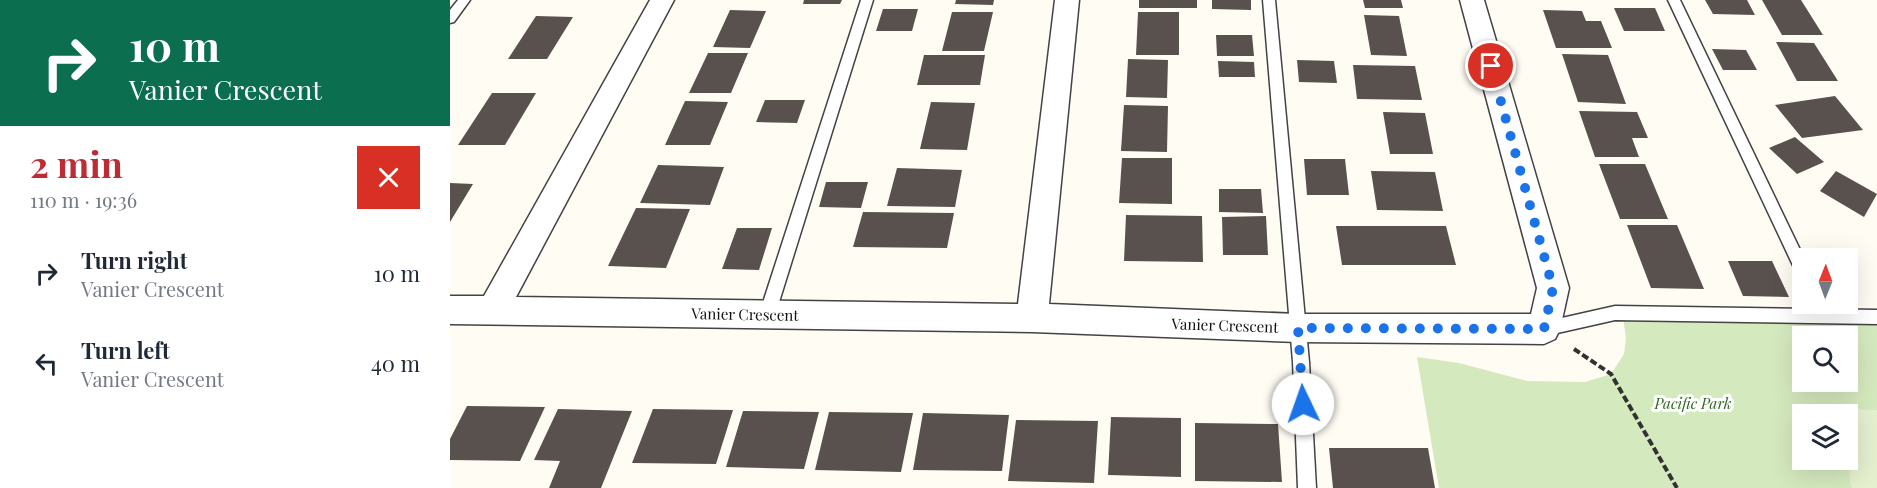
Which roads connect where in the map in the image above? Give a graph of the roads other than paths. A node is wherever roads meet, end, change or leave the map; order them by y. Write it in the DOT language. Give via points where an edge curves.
graph roads {
  1 [pos="464,0"];
  2 [pos="662,0"];
  3 [pos="867,0"];
  4 [pos="1067,0"];
  5 [pos="1269,0"];
  6 [pos="1472,0"];
  7 [pos="1674,0"];
  8 [pos="450,19"];
  9 [pos="1792,248"];
  10 [pos="450,310"];
  11 [pos="493,310"];
  12 [pos="1792,310"];
  13 [pos="1853,314"];
  14 [pos="767,315"];
  15 [pos="1877,317"];
  16 [pos="1032,318"];
  17 [pos="1298,328"];
  18 [pos="1544,329"];
  19 [pos="1307,488"];
  1 -- 8 [label="lane"];
  2 -- 11 [label="street"];
  3 -- 14 [label="lane"];
  4 -- 16 [label="street"];
  5 -- 17 [label="lane"];
  6 -- 18 [label="street" via="1553,288"];
  7 -- 9 [label="lane"];
  10 -- 11 [label="street, Vanier Crescent"];
  11 -- 14 [label="street, Vanier Crescent"];
  12 -- 18 [label="lane" via="1615,313"];
  13 -- 15 [label="lane"];
  14 -- 16 [label="street, Vanier Crescent"];
  16 -- 17 [label="street, Vanier Crescent"];
  17 -- 18 [label="street, Vanier Crescent"];
  17 -- 19 [label="lane"];
}
